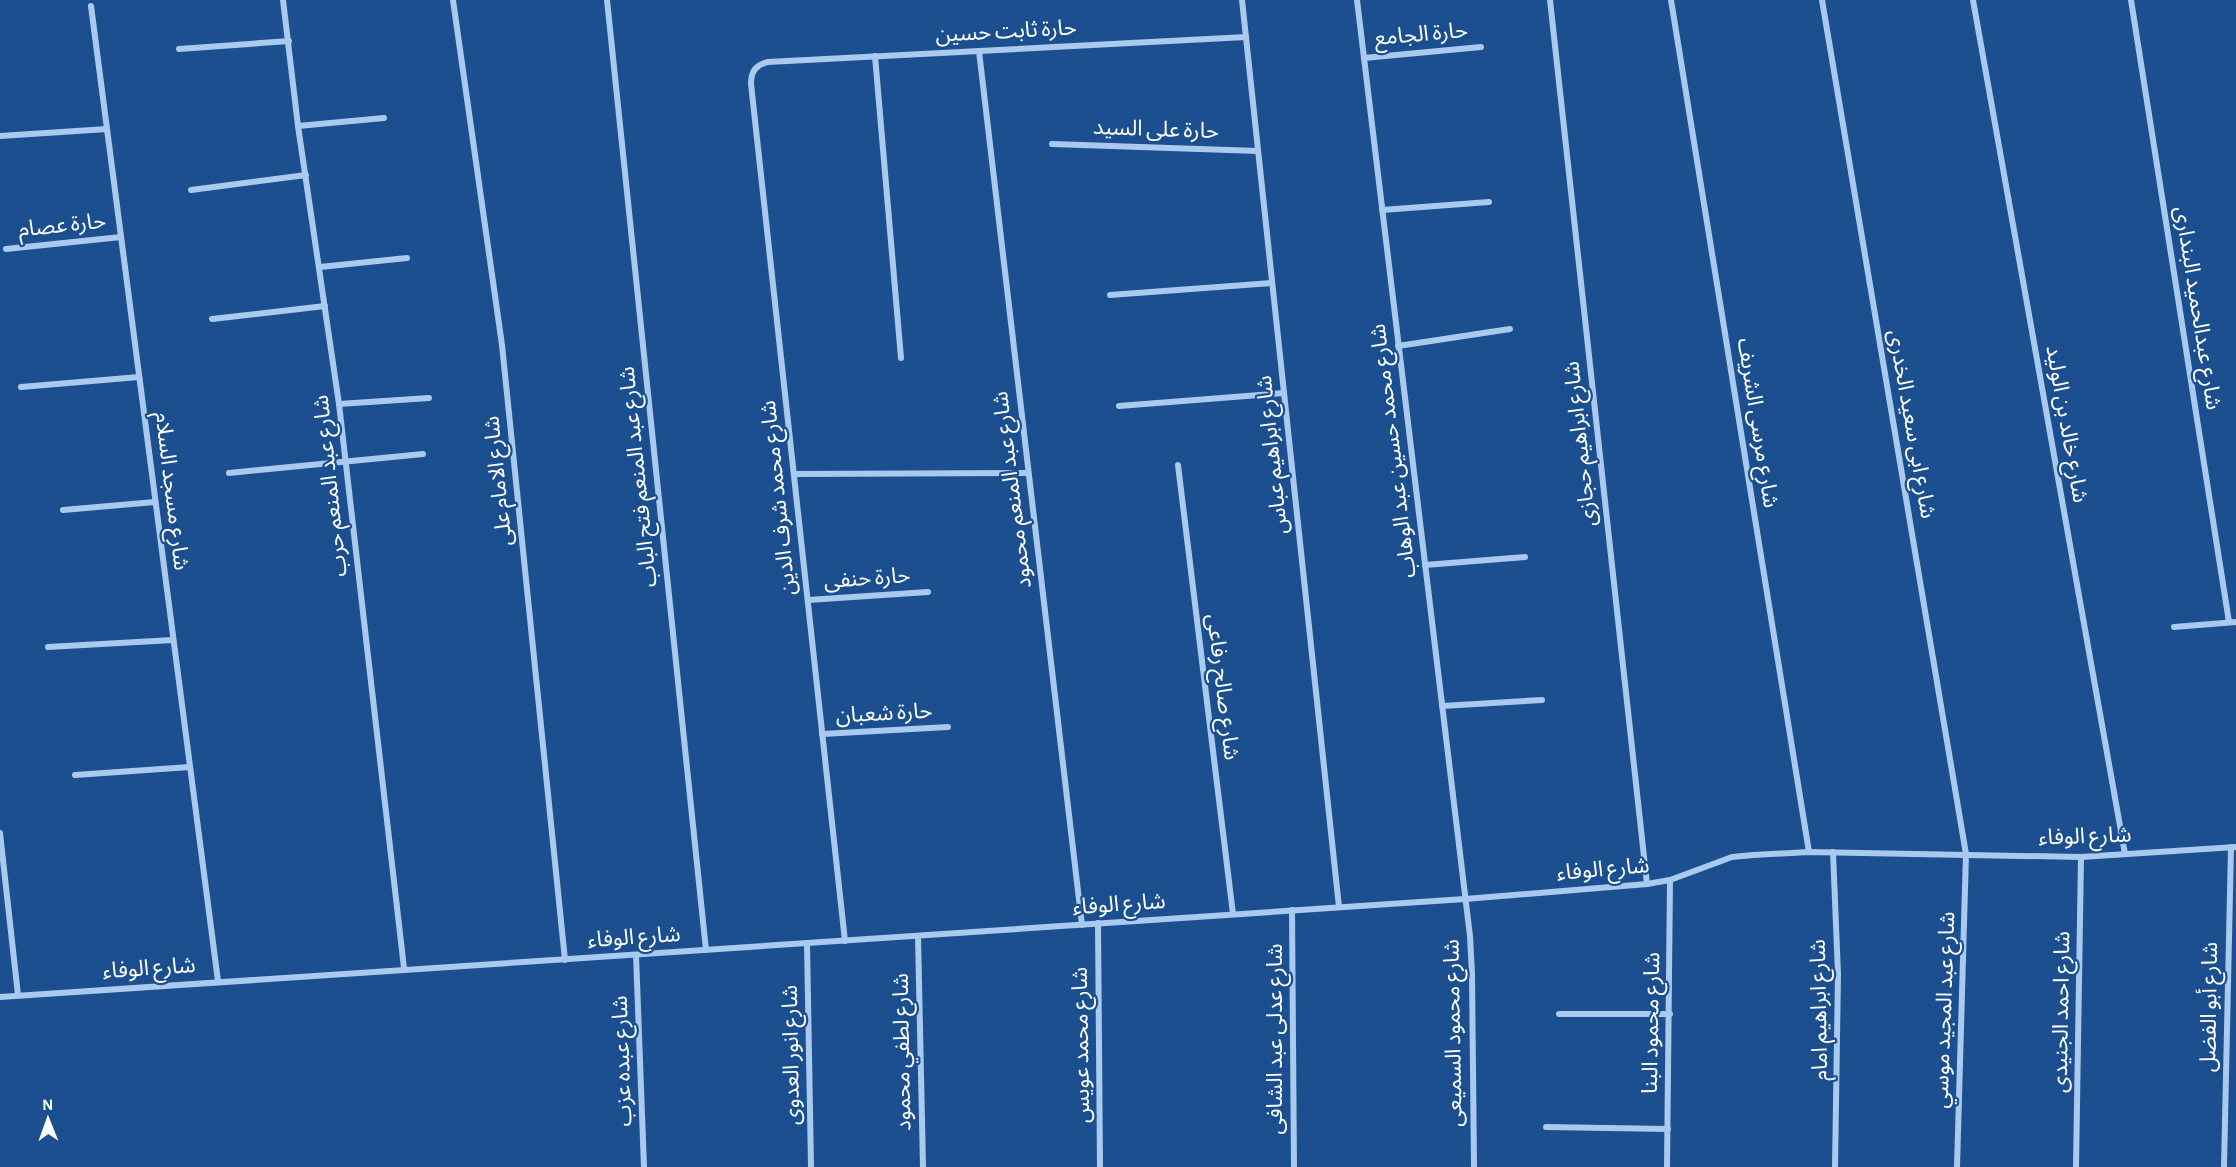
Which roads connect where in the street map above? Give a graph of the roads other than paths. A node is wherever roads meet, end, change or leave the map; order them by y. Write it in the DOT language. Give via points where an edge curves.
graph roads {
  1 [pos="283,0"];
  2 [pos="453,0"];
  3 [pos="607,0"];
  4 [pos="1242,0"];
  5 [pos="1357,0"];
  6 [pos="1550,0"];
  7 [pos="1671,0"];
  8 [pos="1822,0"];
  9 [pos="1973,0"];
  10 [pos="2131,0"];
  11 [pos="91,6"];
  12 [pos="1246,37"];
  13 [pos="289,41"];
  14 [pos="1481,47"];
  15 [pos="179,49"];
  16 [pos="979,51"];
  17 [pos="875,56"];
  18 [pos="1364,58"];
  19 [pos="768,62"];
  20 [pos="384,118"];
  21 [pos="298,126"];
  22 [pos="107,129"];
  23 [pos="0,136"];
  24 [pos="1052,144"];
  25 [pos="1258,151"];
  26 [pos="306,175"];
  27 [pos="191,190"];
  28 [pos="1489,202"];
  29 [pos="1382,210"];
  30 [pos="121,237"];
  31 [pos="6,249"];
  32 [pos="407,258"];
  33 [pos="320,267"];
  34 [pos="1272,283"];
  35 [pos="1110,295"];
  36 [pos="325,306"];
  37 [pos="212,319"];
  38 [pos="1510,329"];
  39 [pos="1398,346"];
  40 [pos="901,358"];
  41 [pos="139,377"];
  42 [pos="21,387"];
  43 [pos="1284,393"];
  44 [pos="429,398"];
  45 [pos="339,404"];
  46 [pos="1119,406"];
  47 [pos="423,454"];
  48 [pos="345,461"];
  49 [pos="1178,465"];
  50 [pos="229,473"];
  51 [pos="1028,473"];
  52 [pos="794,474"];
  53 [pos="155,502"];
  54 [pos="63,510"];
  55 [pos="1525,556"];
  56 [pos="1425,565"];
  57 [pos="928,592"];
  58 [pos="808,600"];
  59 [pos="2233,622"];
  60 [pos="2174,627"];
  61 [pos="173,640"];
  62 [pos="48,647"];
  63 [pos="1542,700"];
  64 [pos="1442,706"];
  65 [pos="948,727"];
  66 [pos="822,734"];
  67 [pos="190,766"];
  68 [pos="75,775"];
  69 [pos="0,833"];
  70 [pos="2234,847"];
  71 [pos="1809,852"];
  72 [pos="1833,852"];
  73 [pos="1966,854"];
  74 [pos="2125,854"];
  75 [pos="2081,857"];
  76 [pos="1670,880"];
  77 [pos="1647,884"];
  78 [pos="1465,899"];
  79 [pos="1339,907"];
  80 [pos="1292,910"];
  81 [pos="1233,914"];
  82 [pos="1098,923"];
  83 [pos="1082,925"];
  84 [pos="918,936"];
  85 [pos="845,940"];
  86 [pos="807,943"];
  87 [pos="706,950"];
  88 [pos="636,955"];
  89 [pos="565,960"];
  90 [pos="404,968"];
  91 [pos="218,981"];
  92 [pos="18,995"];
  93 [pos="0,997"];
  94 [pos="1559,1014"];
  95 [pos="1670,1014"];
  96 [pos="1546,1127"];
  97 [pos="1668,1129"];
  98 [pos="644,1167"];
  99 [pos="811,1167"];
  100 [pos="923,1167"];
  101 [pos="1100,1167"];
  102 [pos="1294,1167"];
  103 [pos="1474,1167"];
  104 [pos="1667,1167"];
  105 [pos="1835,1167"];
  106 [pos="1957,1167"];
  107 [pos="2076,1167"];
  108 [pos="2224,1167"];
  1 -- 13 [label="street, شارع عبد المنعم حرب"];
  2 -- 89 [label="street, شارع الامام على" via="502,345"];
  3 -- 87 [label="street, شارع عبد المنعم فتح الباب"];
  4 -- 12 [label="street, شارع ابراهيم عباس"];
  5 -- 18 [label="street, شارع محمد حسين عبد الوهاب"];
  6 -- 77 [label="street, شارع ابراهيم حجازى"];
  7 -- 71 [label="street, شارع مرسى الشريف"];
  8 -- 73 [label="street, شارع ابى سعيد الخدرى"];
  9 -- 74 [label="street, شارع خالد بن الوليد"];
  10 -- 59 [label="street, شارع عبدالحميد البندارى"];
  11 -- 22 [label="street, شارع مسجد السلام"];
  12 -- 16 [label="street, حارة ثابت حسين"];
  12 -- 25 [label="street, شارع ابراهيم عباس"];
  13 -- 15 [label="street"];
  13 -- 21 [label="street, شارع عبد المنعم حرب"];
  14 -- 18 [label="street, حارة الجامع"];
  16 -- 17 [label="street, حارة ثابت حسين"];
  16 -- 51 [label="street, شارع عبد المنعم محمود"];
  17 -- 19 [label="street, حارة ثابت حسين"];
  17 -- 40 [label="street"];
  18 -- 29 [label="street, شارع محمد حسين عبد الوهاب"];
  19 -- 52 [label="street, شارع محمد شرف الدين" via="754,69 751,84"];
  20 -- 21 [label="street"];
  21 -- 26 [label="street, شارع عبد المنعم حرب"];
  22 -- 23 [label="street"];
  22 -- 30 [label="street, شارع مسجد السلام"];
  24 -- 25 [label="street, حارة على السيد"];
  25 -- 34 [label="street, شارع ابراهيم عباس"];
  26 -- 27 [label="street"];
  26 -- 33 [label="street, شارع عبد المنعم حرب"];
  28 -- 29 [label="street"];
  29 -- 39 [label="street, شارع محمد حسين عبد الوهاب"];
  30 -- 31 [label="street, حارة عصام"];
  30 -- 41 [label="street, شارع مسجد السلام"];
  32 -- 33 [label="street"];
  33 -- 36 [label="street, شارع عبد المنعم حرب"];
  34 -- 35 [label="street"];
  34 -- 43 [label="street, شارع ابراهيم عباس"];
  36 -- 37 [label="street"];
  36 -- 45 [label="street, شارع عبد المنعم حرب"];
  38 -- 39 [label="street"];
  39 -- 56 [label="street, شارع محمد حسين عبد الوهاب"];
  41 -- 42 [label="street"];
  41 -- 53 [label="street, شارع مسجد السلام"];
  43 -- 46 [label="street"];
  43 -- 79 [label="street, شارع ابراهيم عباس"];
  44 -- 45 [label="street"];
  45 -- 48 [label="street, شارع عبد المنعم حرب"];
  47 -- 48 [label="street"];
  48 -- 50 [label="street"];
  48 -- 90 [label="street, شارع عبد المنعم حرب"];
  49 -- 81 [label="street, شارع صالح رفاعى"];
  51 -- 52 [label="street"];
  51 -- 83 [label="street, شارع عبد المنعم محمود"];
  52 -- 58 [label="street, شارع محمد شرف الدين"];
  53 -- 54 [label="street"];
  53 -- 61 [label="street, شارع مسجد السلام"];
  55 -- 56 [label="street"];
  56 -- 64 [label="street, شارع محمد حسين عبد الوهاب"];
  57 -- 58 [label="street, حارة حنفى"];
  58 -- 66 [label="street, شارع محمد شرف الدين"];
  59 -- 60 [label="street"];
  61 -- 62 [label="street"];
  61 -- 67 [label="street, شارع مسجد السلام"];
  63 -- 64 [label="street"];
  64 -- 78 [label="street, شارع محمد حسين عبد الوهاب"];
  65 -- 66 [label="street, حارة شعبان"];
  66 -- 85 [label="street, شارع محمد شرف الدين"];
  67 -- 68 [label="street"];
  67 -- 91 [label="street, شارع مسجد السلام"];
  69 -- 92 [label="street"];
  70 -- 74 [label="street, شارع الوفاء"];
  70 -- 108 [label="street, شارع أبو الفضل"];
  71 -- 72 [label="street, شارع الوفاء"];
  71 -- 76 [label="street, شارع الوفاء" via="1732,857"];
  72 -- 73 [label="street, شارع الوفاء"];
  72 -- 105 [label="street, شارع ابراهيم امام" via="1838,974"];
  73 -- 75 [label="street, شارع الوفاء"];
  73 -- 106 [label="street, شارع عبد المجيد موسي"];
  74 -- 75 [label="street, شارع الوفاء"];
  75 -- 107 [label="street, شارع احمد الجنيدى"];
  76 -- 77 [label="street, شارع الوفاء"];
  76 -- 95 [label="street, شارع محمود البنا"];
  77 -- 78 [label="street, شارع الوفاء"];
  78 -- 79 [label="street, شارع الوفاء"];
  78 -- 103 [label="street, شارع محمود السميعى" via="1473,974"];
  79 -- 80 [label="street, شارع الوفاء"];
  80 -- 81 [label="street, شارع الوفاء"];
  80 -- 102 [label="street, شارع عدلى عبد الشافى"];
  81 -- 82 [label="street, شارع الوفاء"];
  82 -- 83 [label="street, شارع الوفاء"];
  82 -- 101 [label="street, شارع محمد عويس"];
  83 -- 84 [label="street, شارع الوفاء"];
  84 -- 85 [label="street, شارع الوفاء"];
  84 -- 100 [label="street, شارع لطفي محمود"];
  85 -- 86 [label="street, شارع الوفاء"];
  86 -- 87 [label="street, شارع الوفاء"];
  86 -- 99 [label="street, شارع انور العدوى"];
  87 -- 88 [label="street, شارع الوفاء"];
  88 -- 89 [label="street, شارع الوفاء"];
  88 -- 98 [label="street, شارع عبده عزب"];
  89 -- 90 [label="street, شارع الوفاء"];
  90 -- 91 [label="street, شارع الوفاء"];
  91 -- 92 [label="street, شارع الوفاء"];
  92 -- 93 [label="street, شارع الوفاء"];
  94 -- 95 [label="street"];
  95 -- 97 [label="street, شارع محمود البنا"];
  96 -- 97 [label="street"];
  97 -- 104 [label="street, شارع محمود البنا"];
}
